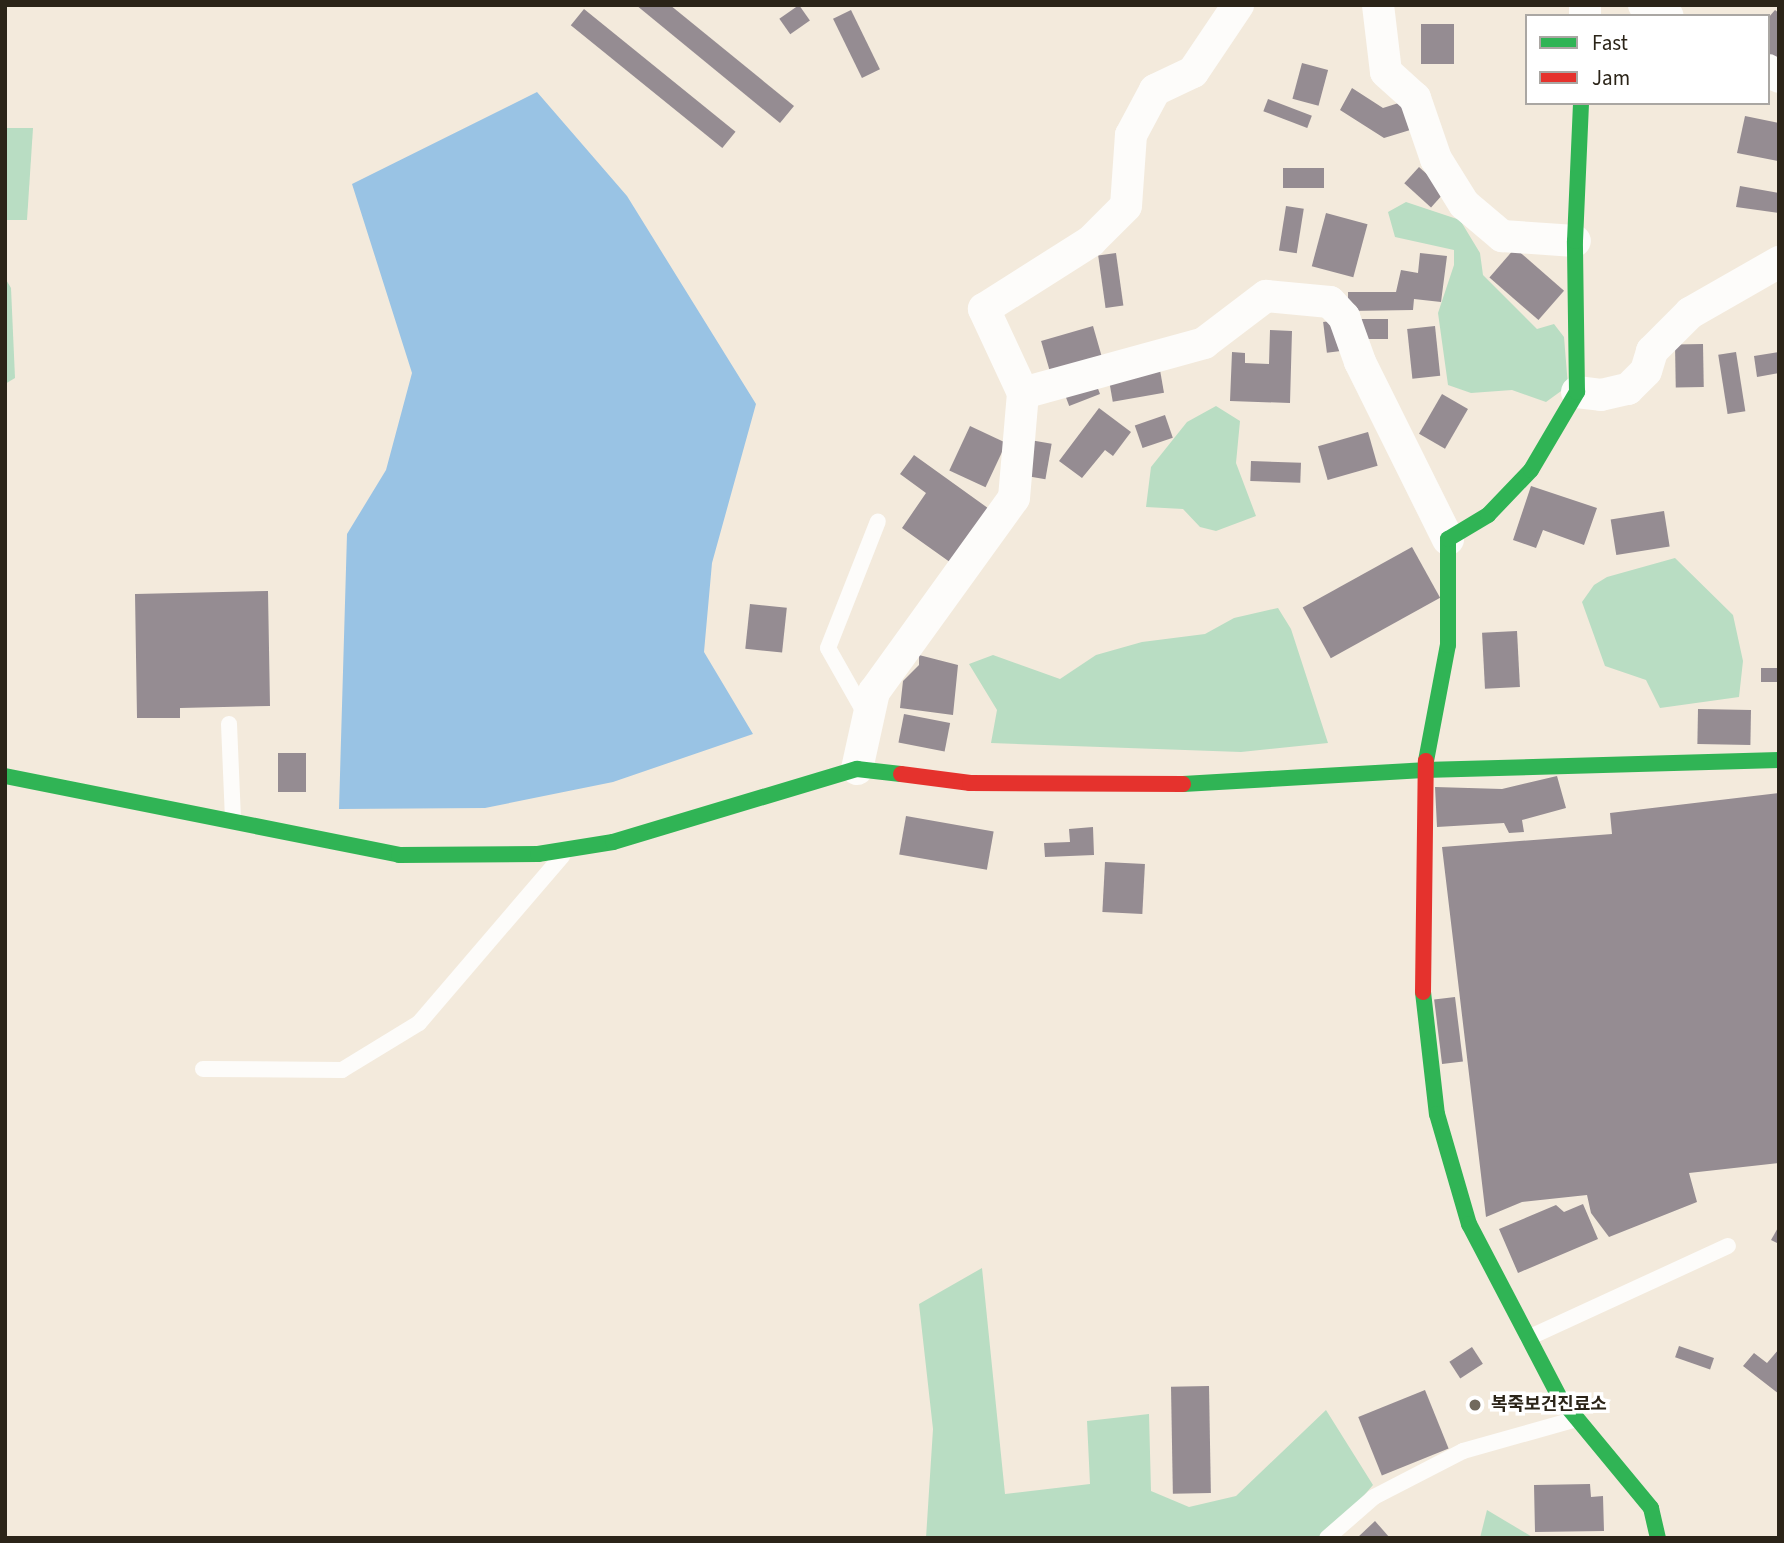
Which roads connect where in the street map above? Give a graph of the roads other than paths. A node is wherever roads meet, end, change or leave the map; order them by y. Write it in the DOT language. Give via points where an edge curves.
graph roads {
  1 [pos="1238,5"];
  2 [pos="1378,5"];
  3 [pos="1644,5"];
  4 [pos="1664,14"];
  5 [pos="1581,105"];
  6 [pos="1576,241"];
  7 [pos="1779,262"];
  8 [pos="1577,392"];
  9 [pos="1023,393"];
  10 [pos="878,521"];
  11 [pos="1448,539"];
  12 [pos="868,719"];
  13 [pos="229,724"];
  14 [pos="1779,760"];
  15 [pos="857,769"];
  16 [pos="1423,770"];
  17 [pos="5,776"];
  18 [pos="233,821"];
  19 [pos="568,849"];
  20 [pos="203,1069"];
  21 [pos="1728,1246"];
  22 [pos="1528,1338"];
  23 [pos="1577,1419"];
  24 [pos="1327,1538"];
  25 [pos="1658,1538"];
  1 -- 9 [label="street" via="1193,72 1155,90 1131,135 1126,206 1091,241 984,309"];
  2 -- 6 [label="street" via="1387,72 1415,98 1436,159 1464,204 1502,236"];
  3 -- 4 [label="street"];
  5 -- 6 [label="street"];
  6 -- 8 [label="street"];
  7 -- 8 [label="street" via="1690,313 1652,351 1646,371 1628,389 1601,395"];
  8 -- 11 [label="street" via="1531,470 1488,515"];
  9 -- 11 [label="street" via="1204,343 1266,296 1330,302 1345,317 1360,362"];
  9 -- 12 [label="street" via="1014,498 874,692"];
  10 -- 12 [label="lane" via="828,648"];
  11 -- 16 [label="street" via="1448,645"];
  12 -- 15 [label="street"];
  13 -- 18 [label="lane"];
  14 -- 16 [label="street"];
  15 -- 16 [label="street" via="970,783 1182,784"];
  15 -- 19 [label="street" via="613,842"];
  16 -- 22 [label="street" via="1423,1012 1437,1114 1469,1224"];
  17 -- 18 [label="street"];
  18 -- 19 [label="street" via="399,855 538,854"];
  19 -- 20 [label="lane" via="419,1023 342,1070"];
  21 -- 22 [label="lane"];
  22 -- 23 [label="street" via="1560,1398"];
  23 -- 24 [label="lane" via="1463,1451 1374,1497"];
  23 -- 25 [label="street" via="1651,1508"];
}
